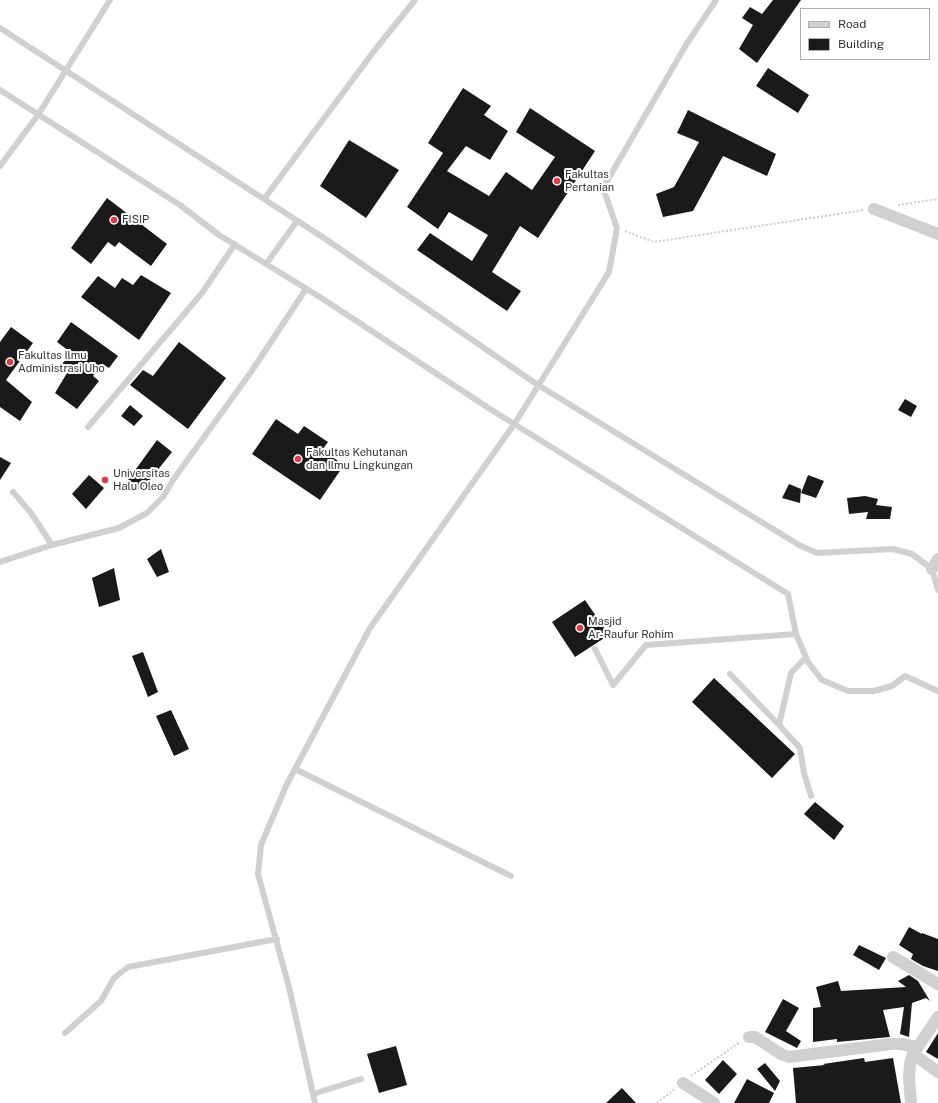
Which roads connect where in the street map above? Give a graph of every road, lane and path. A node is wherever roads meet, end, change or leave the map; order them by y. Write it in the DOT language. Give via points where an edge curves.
graph roads {
  1 [pos="110,0"];
  2 [pos="415,0"];
  3 [pos="716,0"];
  4 [pos="0,28"];
  5 [pos="67,70"];
  6 [pos="0,90"];
  7 [pos="38,114"];
  8 [pos="0,166"];
  9 [pos="264,199"];
  10 [pos="938,199"];
  11 [pos="896,206"];
  12 [pos="874,209"];
  13 [pos="296,220"];
  14 [pos="617,228"];
  15 [pos="938,234"];
  16 [pos="234,244"];
  17 [pos="266,264"];
  18 [pos="306,289"];
  19 [pos="538,385"];
  20 [pos="515,423"];
  21 [pos="88,427"];
  22 [pos="13,492"];
  23 [pos="52,545"];
  24 [pos="0,562"];
  25 [pos="936,571"];
  26 [pos="938,590"];
  27 [pos="796,634"];
  28 [pos="594,649"];
  29 [pos="806,657"];
  30 [pos="730,674"];
  31 [pos="938,691"];
  32 [pos="779,725"];
  33 [pos="295,769"];
  34 [pos="811,796"];
  35 [pos="511,876"];
  36 [pos="277,939"];
  37 [pos="893,957"];
  38 [pos="938,984"];
  39 [pos="938,1017"];
  40 [pos="65,1033"];
  41 [pos="749,1037"];
  42 [pos="915,1051"];
  43 [pos="938,1072"];
  44 [pos="361,1079"];
  45 [pos="683,1083"];
  46 [pos="313,1094"];
  47 [pos="315,1103"];
  48 [pos="657,1103"];
  49 [pos="714,1103"];
  50 [pos="911,1103"];
  1 -- 5 [label="lane"];
  2 -- 9 [label="lane"];
  3 -- 14 [label="lane" via="686,45 603,188"];
  4 -- 5 [label="lane"];
  5 -- 7 [label="lane"];
  5 -- 9 [label="lane"];
  6 -- 7 [label="lane"];
  7 -- 8 [label="lane"];
  7 -- 16 [label="lane" via="180,205"];
  9 -- 13 [label="lane"];
  10 -- 11 [label="path"];
  12 -- 14 [label="path" via="654,242"];
  12 -- 15 [label="street"];
  13 -- 17 [label="lane"];
  13 -- 19 [label="lane"];
  14 -- 19 [label="lane" via="609,272"];
  16 -- 17 [label="lane"];
  16 -- 21 [label="lane" via="202,292"];
  17 -- 18 [label="lane"];
  18 -- 20 [label="lane"];
  18 -- 23 [label="lane" via="163,497 147,512 119,528"];
  19 -- 20 [label="lane"];
  19 -- 25 [label="lane" via="816,553 894,549 912,554"];
  20 -- 27 [label="lane" via="788,594"];
  20 -- 33 [label="lane" via="370,628"];
  22 -- 23 [label="lane" via="31,513"];
  23 -- 24 [label="lane"];
  25 -- 26 [label="lane"];
  27 -- 28 [label="lane" via="646,645 612,685"];
  27 -- 29 [label="lane"];
  29 -- 31 [label="lane" via="822,680 848,691 874,691 892,686 905,676"];
  29 -- 32 [label="lane" via="791,673"];
  30 -- 32 [label="lane"];
  32 -- 34 [label="lane" via="800,748"];
  33 -- 35 [label="lane"];
  33 -- 36 [label="lane" via="261,845 258,874"];
  36 -- 40 [label="lane" via="128,967 114,978 101,1001"];
  36 -- 46 [label="lane"];
  37 -- 38 [label="street"];
  39 -- 42 [label="street"];
  41 -- 42 [label="street" via="755,1037 789,1057 892,1044 901,1044"];
  41 -- 45 [label="path" via="711,1061"];
  42 -- 43 [label="street"];
  42 -- 50 [label="street" via="910,1064"];
  44 -- 46 [label="lane"];
  45 -- 48 [label="path"];
  45 -- 49 [label="street"];
  46 -- 47 [label="lane"];
}
